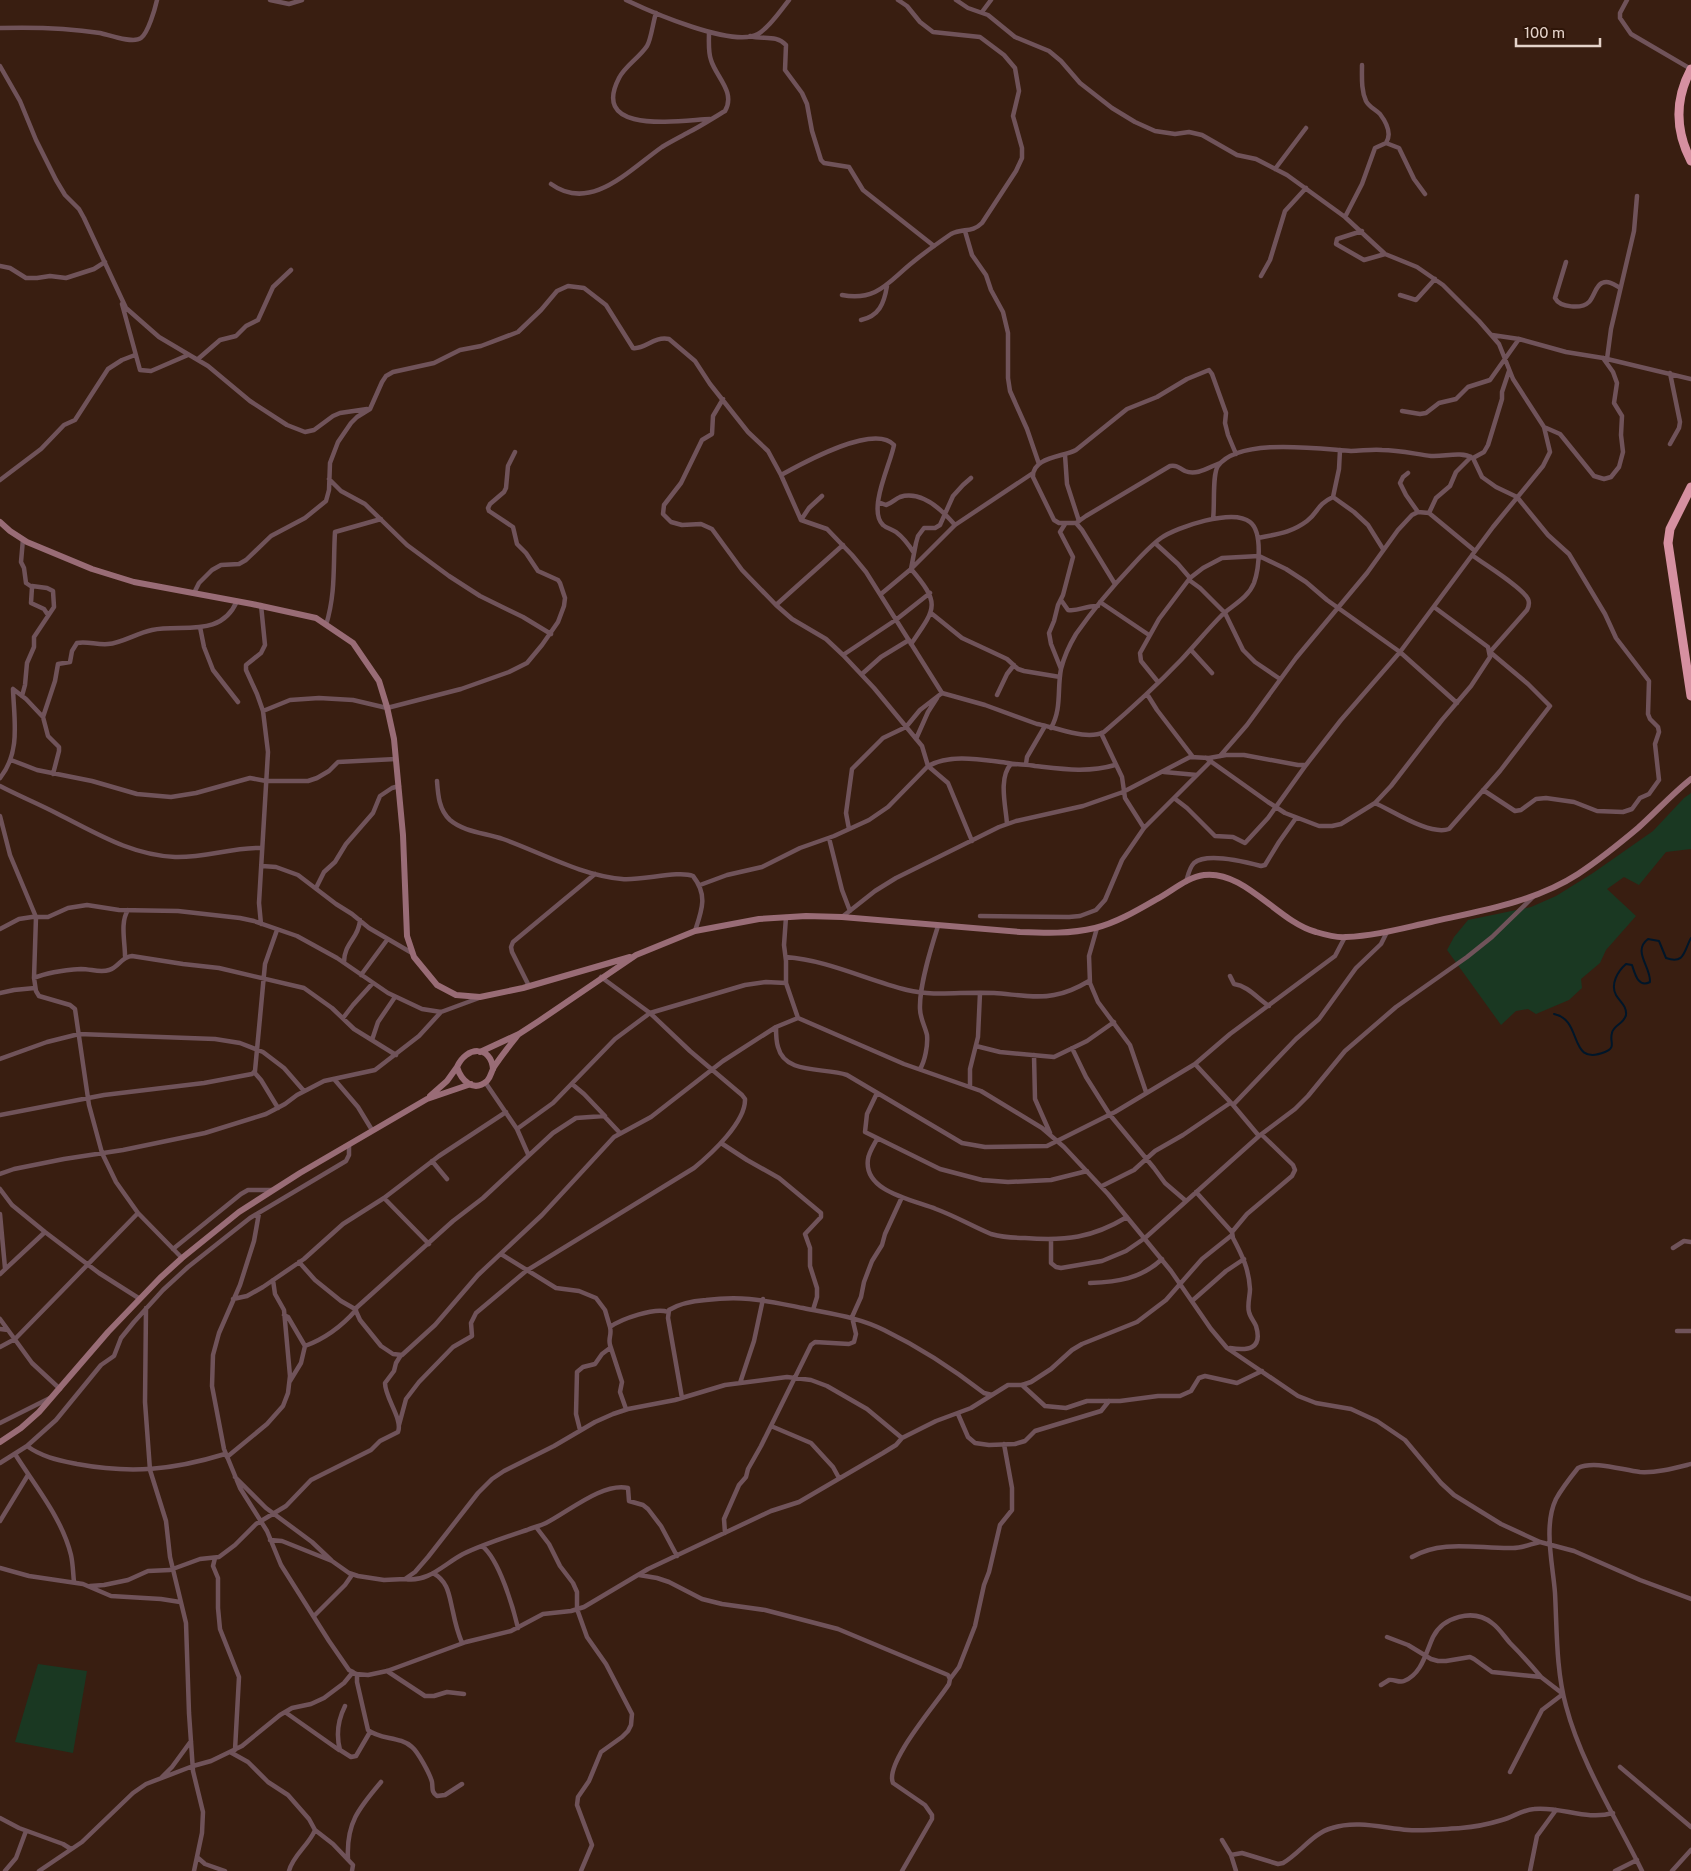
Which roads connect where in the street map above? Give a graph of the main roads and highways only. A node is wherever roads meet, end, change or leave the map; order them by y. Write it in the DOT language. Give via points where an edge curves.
graph roads {
  1 [pos="1691,69"];
  2 [pos="1691,160"];
  3 [pos="1691,488"];
  4 [pos="0,522"];
  5 [pos="1691,696"];
  6 [pos="1691,779"];
  7 [pos="636,955"];
  8 [pos="519,1034"];
  9 [pos="480,1052"];
  10 [pos="457,1067"];
  11 [pos="493,1069"];
  12 [pos="470,1084"];
  13 [pos="427,1099"];
  14 [pos="0,1442"];
  1 -- 2 [label="highway" via="1680,94 1678,109 1682,140"];
  3 -- 5 [label="highway" via="1670,529 1668,542"];
  4 -- 7 [label="main road" via="23,539 92,569 134,582 316,618 353,643 379,681 394,739 403,835 407,936 412,953 429,977 446,991 465,997 480,997"];
  6 -- 7 [label="main road" via="1639,827 1576,875 1500,906 1387,932 1345,937 1312,932 1245,887 1216,875 1202,875 1097,928 1075,932 938,926 842,917 786,917 695,931"];
  7 -- 8 [label="main road"];
  8 -- 9 [label="main road"];
  8 -- 11 [label="main road"];
  9 -- 10 [label="main road" via="466,1054"];
  9 -- 11 [label="main road" via="490,1058"];
  10 -- 12 [label="main road" via="461,1077"];
  10 -- 13 [label="main road"];
  11 -- 12 [label="main road" via="485,1082"];
  12 -- 13 [label="main road"];
  13 -- 14 [label="main road" via="239,1212 182,1258 96,1346 39,1412"];
}
